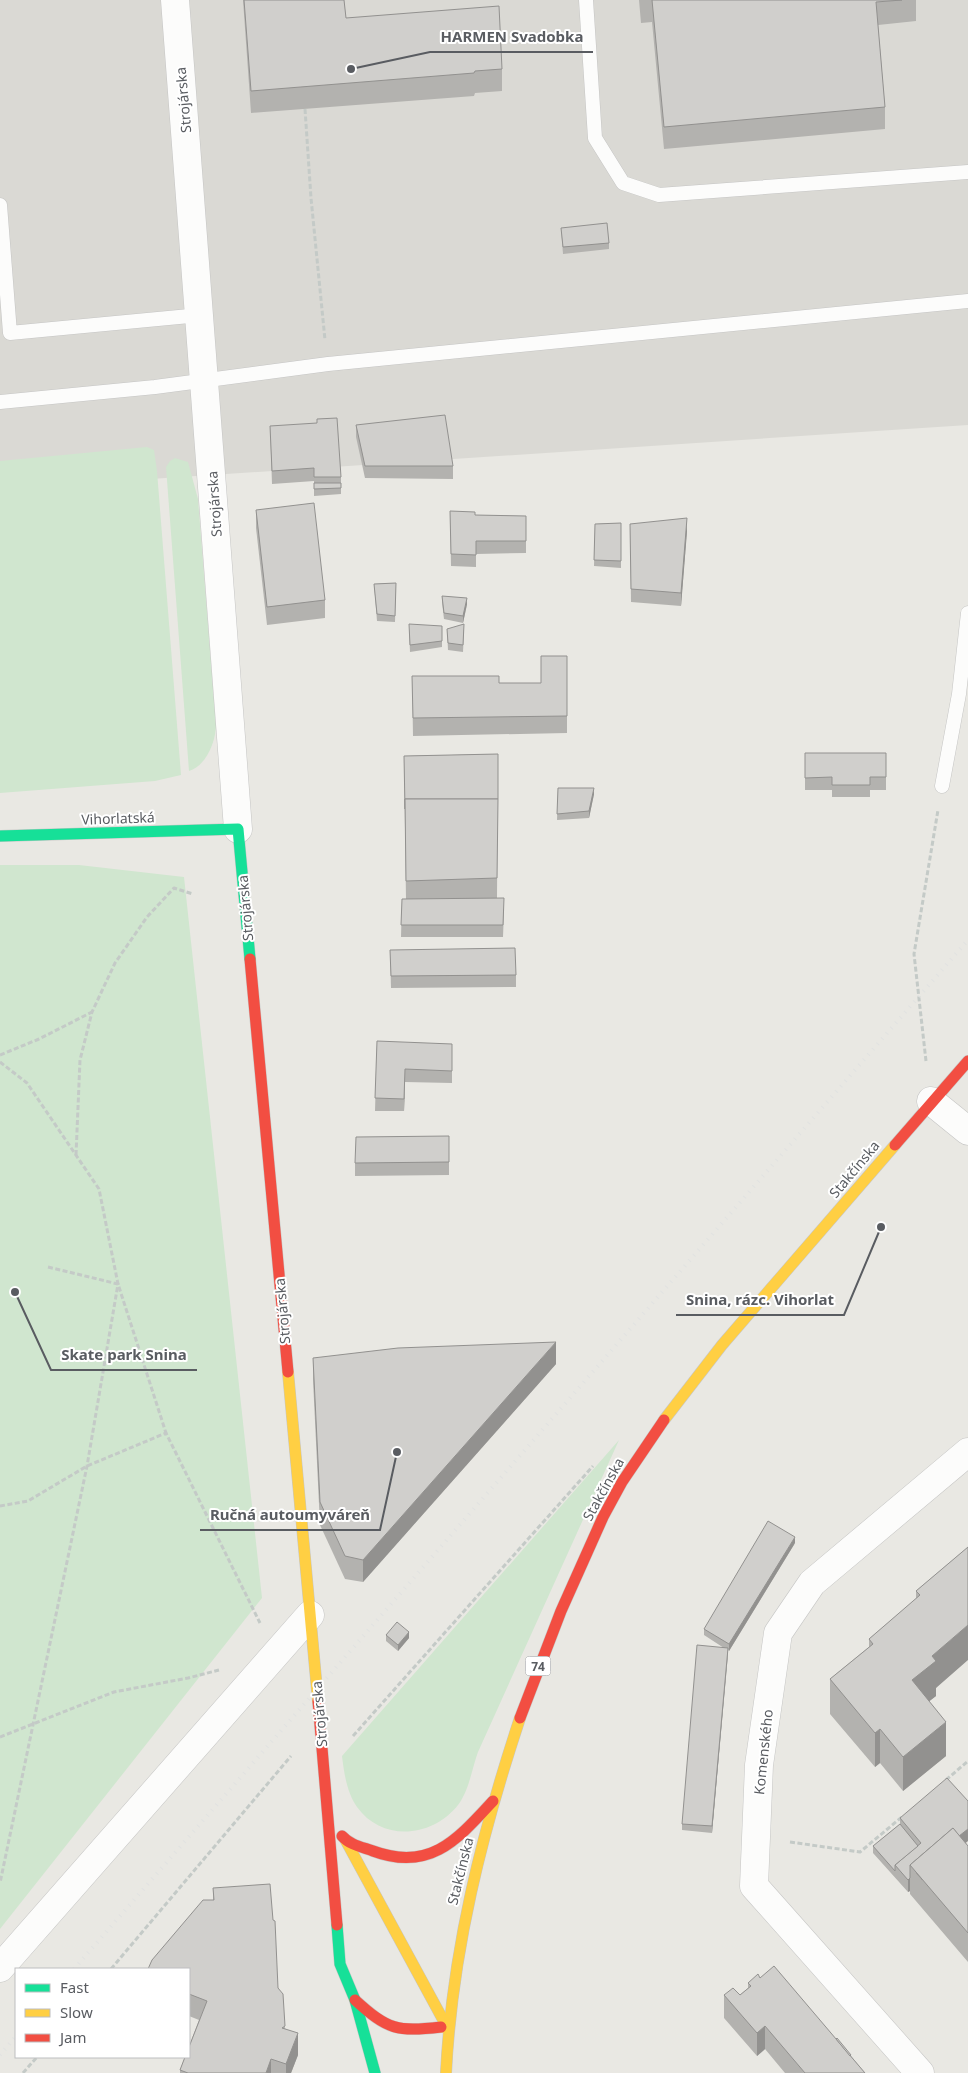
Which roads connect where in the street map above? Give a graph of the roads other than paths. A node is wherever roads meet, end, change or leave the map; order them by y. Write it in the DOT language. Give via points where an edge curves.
graph roads {
  1 [pos="175,0"];
  2 [pos="586,0"];
  3 [pos="968,172"];
  4 [pos="0,205"];
  5 [pos="968,301"];
  6 [pos="200,316"];
  7 [pos="205,380"];
  8 [pos="0,402"];
  9 [pos="968,613"];
  10 [pos="942,786"];
  11 [pos="238,829"];
  12 [pos="0,836"];
  13 [pos="968,1061"];
  14 [pos="931,1101"];
  15 [pos="968,1131"];
  16 [pos="968,1452"];
  17 [pos="310,1615"];
  18 [pos="493,1801"];
  19 [pos="327,1814"];
  20 [pos="346,1841"];
  21 [pos="0,1968"];
  22 [pos="355,2000"];
  23 [pos="447,2027"];
  24 [pos="375,2073"];
  25 [pos="446,2073"];
  26 [pos="920,2073"];
  1 -- 6 [label="street, Strojárska"];
  2 -- 3 [label="lane" via="595,138 623,183 659,195"];
  4 -- 6 [label="lane" via="10,333"];
  5 -- 7 [label="lane" via="328,364"];
  6 -- 7 [label="street, Strojárska"];
  7 -- 8 [label="lane"];
  7 -- 11 [label="street, Strojárska"];
  9 -- 10 [label="lane" via="959,694"];
  11 -- 12 [label="main road, Vihorlatská"];
  11 -- 17 [label="main road, Strojárska"];
  13 -- 14 [label="main road, Stakčínska / 74"];
  14 -- 15 [label="street"];
  14 -- 18 [label="main road, Stakčínska / 74" via="733,1329 652,1436 621,1485 550,1632"];
  16 -- 26 [label="street, Komenského" via="812,1583 778,1633 760,1765 754,1886"];
  17 -- 19 [label="main road, Strojárska"];
  17 -- 21 [label="street"];
  18 -- 20 [label="main road" via="442,1849 420,1856 395,1858"];
  18 -- 23 [label="main road, Stakčínska / 74" via="462,1924"];
  19 -- 20 [label="main road"];
  19 -- 22 [label="main road, Strojárska" via="340,1964"];
  20 -- 23 [label="main road"];
  22 -- 23 [label="main road, Strojárska" via="392,2028"];
  22 -- 24 [label="main road, Strojárska"];
  23 -- 25 [label="main road, 74"];
}
